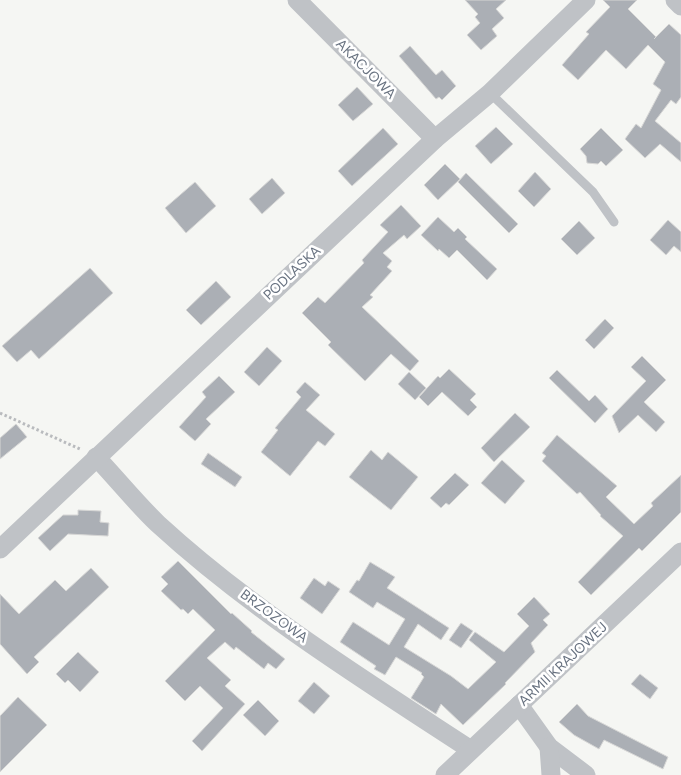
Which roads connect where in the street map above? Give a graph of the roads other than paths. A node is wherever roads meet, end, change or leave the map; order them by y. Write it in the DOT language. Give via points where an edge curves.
graph roads {
  1 [pos="297,0"];
  2 [pos="586,0"];
  3 [pos="675,0"];
  4 [pos="681,6"];
  5 [pos="490,92"];
  6 [pos="435,139"];
  7 [pos="614,222"];
  8 [pos="96,457"];
  9 [pos="0,549"];
  10 [pos="681,552"];
  11 [pos="519,705"];
  12 [pos="549,747"];
  13 [pos="471,750"];
  14 [pos="445,775"];
  15 [pos="551,775"];
  16 [pos="586,775"];
  1 -- 6 [label="street, AKACJOWA"];
  2 -- 5 [label="street, PODLASKA"];
  3 -- 4 [label="street"];
  5 -- 6 [label="street, PODLASKA"];
  5 -- 7 [label="lane" via="593,192"];
  6 -- 8 [label="street, PODLASKA"];
  8 -- 9 [label="street, PODLASKA"];
  8 -- 13 [label="street, BRZOZOWA" via="157,523 248,599"];
  10 -- 11 [label="street, ARMII KRAJOWEJ"];
  11 -- 12 [label="street"];
  11 -- 13 [label="street, ARMII KRAJOWEJ"];
  12 -- 15 [label="street"];
  12 -- 16 [label="street"];
  13 -- 14 [label="street, ARMII KRAJOWEJ"];
}
